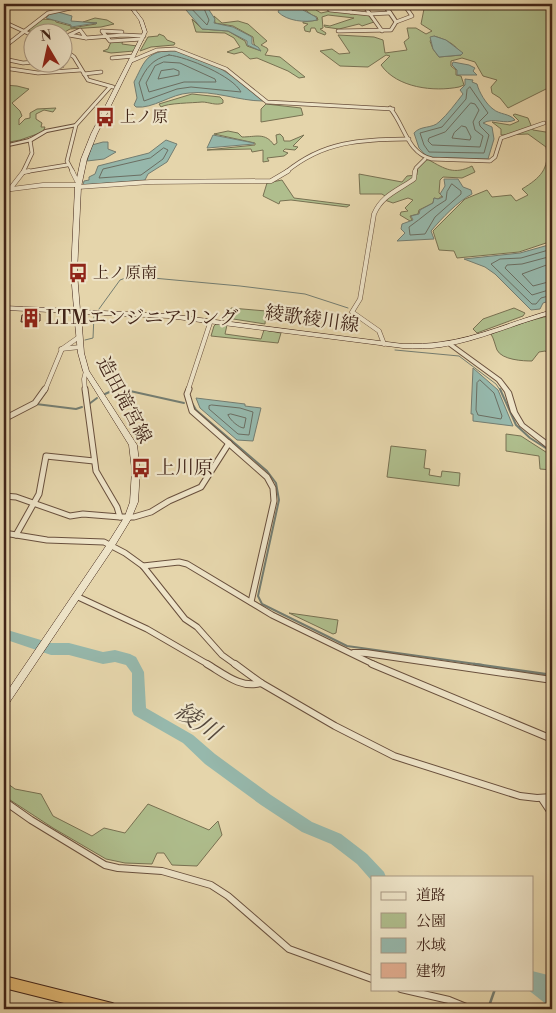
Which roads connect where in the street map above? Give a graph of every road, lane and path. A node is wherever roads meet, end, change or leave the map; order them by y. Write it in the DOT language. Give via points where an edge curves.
graph roads {
  1 [pos="89,4"];
  2 [pos="129,4"];
  3 [pos="325,4"];
  4 [pos="344,4"];
  5 [pos="364,4"];
  6 [pos="416,4"];
  7 [pos="386,6"];
  8 [pos="405,6"];
  9 [pos="351,12"];
  10 [pos="390,13"];
  11 [pos="372,15"];
  12 [pos="4,22"];
  13 [pos="36,22"];
  14 [pos="396,22"];
  15 [pos="22,31"];
  16 [pos="338,31"];
  17 [pos="382,31"];
  18 [pos="22,33"];
  19 [pos="126,34"];
  20 [pos="106,36"];
  21 [pos="143,38"];
  22 [pos="87,39"];
  23 [pos="4,46"];
  24 [pos="72,55"];
  25 [pos="112,58"];
  26 [pos="133,58"];
  27 [pos="4,59"];
  28 [pos="22,63"];
  29 [pos="4,68"];
  30 [pos="81,70"];
  31 [pos="101,72"];
  32 [pos="45,73"];
  33 [pos="84,74"];
  34 [pos="110,87"];
  35 [pos="118,87"];
  36 [pos="544,123"];
  37 [pos="76,125"];
  38 [pos="409,139"];
  39 [pos="30,140"];
  40 [pos="4,146"];
  41 [pos="425,159"];
  42 [pos="68,165"];
  43 [pos="24,172"];
  44 [pos="78,186"];
  45 [pos="10,189"];
  46 [pos="4,190"];
  47 [pos="4,308"];
  48 [pos="76,310"];
  49 [pos="552,312"];
  50 [pos="211,320"];
  51 [pos="79,337"];
  52 [pos="384,344"];
  53 [pos="450,344"];
  54 [pos="80,347"];
  55 [pos="60,349"];
  56 [pos="86,371"];
  57 [pos="4,419"];
  58 [pos="229,443"];
  59 [pos="552,448"];
  60 [pos="94,461"];
  61 [pos="4,496"];
  62 [pos="35,503"];
  63 [pos="120,517"];
  64 [pos="128,517"];
  65 [pos="4,533"];
  66 [pos="16,535"];
  67 [pos="112,545"];
  68 [pos="143,566"];
  69 [pos="76,596"];
  70 [pos="251,602"];
  71 [pos="353,653"];
  72 [pos="552,680"];
  73 [pos="260,683"];
  74 [pos="4,703"];
  75 [pos="552,739"];
  76 [pos="552,797"];
  77 [pos="542,799"];
  78 [pos="4,801"];
  79 [pos="552,814"];
  80 [pos="371,979"];
  81 [pos="4,982"];
  82 [pos="405,990"];
  83 [pos="112,1009"];
  84 [pos="471,1009"];
  1 -- 13 [label="street" via="52,11"];
  2 -- 21 [label="main road" via="142,20"];
  3 -- 9 [label="street" via="330,10"];
  4 -- 9 [label="street"];
  5 -- 11 [label="street"];
  6 -- 8 [label="street"];
  7 -- 8 [label="street"];
  7 -- 10 [label="street"];
  8 -- 14 [label="street" via="412,16"];
  9 -- 11 [label="street"];
  10 -- 11 [label="street"];
  10 -- 14 [label="street"];
  11 -- 17 [label="street"];
  12 -- 15 [label="street"];
  14 -- 17 [label="street" via="391,30"];
  16 -- 17 [label="street"];
  18 -- 23 [label="street"];
  19 -- 20 [label="street"];
  19 -- 20 [label="street" via="102,31"];
  19 -- 21 [label="street"];
  20 -- 21 [label="street" via="110,41"];
  20 -- 22 [label="street"];
  21 -- 26 [label="main road, 造田滝宮線"];
  22 -- 22 [label="street" via="82,39 69,35 80,30"];
  24 -- 30 [label="street"];
  25 -- 26 [label="street"];
  26 -- 35 [label="main road, 造田滝宮線"];
  26 -- 38 [label="street" via="156,50 176,49 226,69 267,102 391,108"];
  27 -- 28 [label="street"];
  29 -- 32 [label="street"];
  30 -- 32 [label="street"];
  30 -- 33 [label="street"];
  31 -- 33 [label="street"];
  33 -- 34 [label="street" via="88,80"];
  34 -- 35 [label="street"];
  34 -- 37 [label="street"];
  35 -- 44 [label="main road, 造田滝宮線" via="89,144"];
  36 -- 41 [label="street" via="501,138 490,161"];
  37 -- 39 [label="street" via="46,132"];
  37 -- 42 [label="street"];
  38 -- 41 [label="street" via="414,152"];
  38 -- 44 [label="street" via="344,141 298,162 281,178 271,181"];
  39 -- 40 [label="street"];
  39 -- 43 [label="street" via="32,155"];
  41 -- 52 [label="street" via="416,168 414,179 380,202 374,214 360,299 352,312 379,331"];
  42 -- 43 [label="street"];
  42 -- 44 [label="street"];
  43 -- 45 [label="street"];
  44 -- 45 [label="street" via="43,185"];
  44 -- 48 [label="main road, 造田滝宮線" via="74,273"];
  45 -- 46 [label="street"];
  47 -- 48 [label="main road, 綾歌綾川線"];
  48 -- 50 [label="main road, 綾歌綾川線"];
  48 -- 51 [label="main road, 造田滝宮線"];
  49 -- 53 [label="main road, 綾歌綾川線"];
  50 -- 52 [label="main road, 綾歌綾川線"];
  50 -- 58 [label="street" via="188,400 192,411"];
  51 -- 54 [label="main road, 造田滝宮線"];
  51 -- 55 [label="street"];
  52 -- 53 [label="main road, 綾歌綾川線" via="425,347"];
  53 -- 59 [label="street" via="499,380 508,392 522,425"];
  54 -- 55 [label="street"];
  54 -- 56 [label="main road, 造田滝宮線"];
  55 -- 57 [label="street" via="37,402"];
  56 -- 60 [label="street" via="84,379"];
  56 -- 64 [label="main road, 造田滝宮線" via="133,445 136,487"];
  58 -- 64 [label="street" via="201,487 169,500 151,512"];
  58 -- 70 [label="street" via="267,477 274,492"];
  60 -- 62 [label="street" via="46,456 44,478"];
  60 -- 63 [label="street"];
  61 -- 62 [label="street"];
  62 -- 63 [label="street" via="70,516"];
  62 -- 66 [label="street"];
  63 -- 64 [label="street"];
  64 -- 67 [label="main road, 造田滝宮線"];
  65 -- 66 [label="street"];
  66 -- 67 [label="street"];
  67 -- 68 [label="street"];
  67 -- 69 [label="main road, 造田滝宮線"];
  68 -- 70 [label="street" via="187,564"];
  68 -- 73 [label="street" via="185,619 197,627 222,655"];
  69 -- 73 [label="street" via="148,629 238,682 251,686"];
  69 -- 74 [label="main road, 造田滝宮線"];
  70 -- 71 [label="street"];
  71 -- 72 [label="street"];
  71 -- 75 [label="street" via="395,675"];
  73 -- 77 [label="street" via="327,722 420,766"];
  76 -- 77 [label="street"];
  77 -- 79 [label="street"];
  78 -- 80 [label="street" via="105,865 162,871 211,885 289,948"];
  81 -- 83 [label="highway"];
  82 -- 84 [label="street" via="449,1000"];
}
